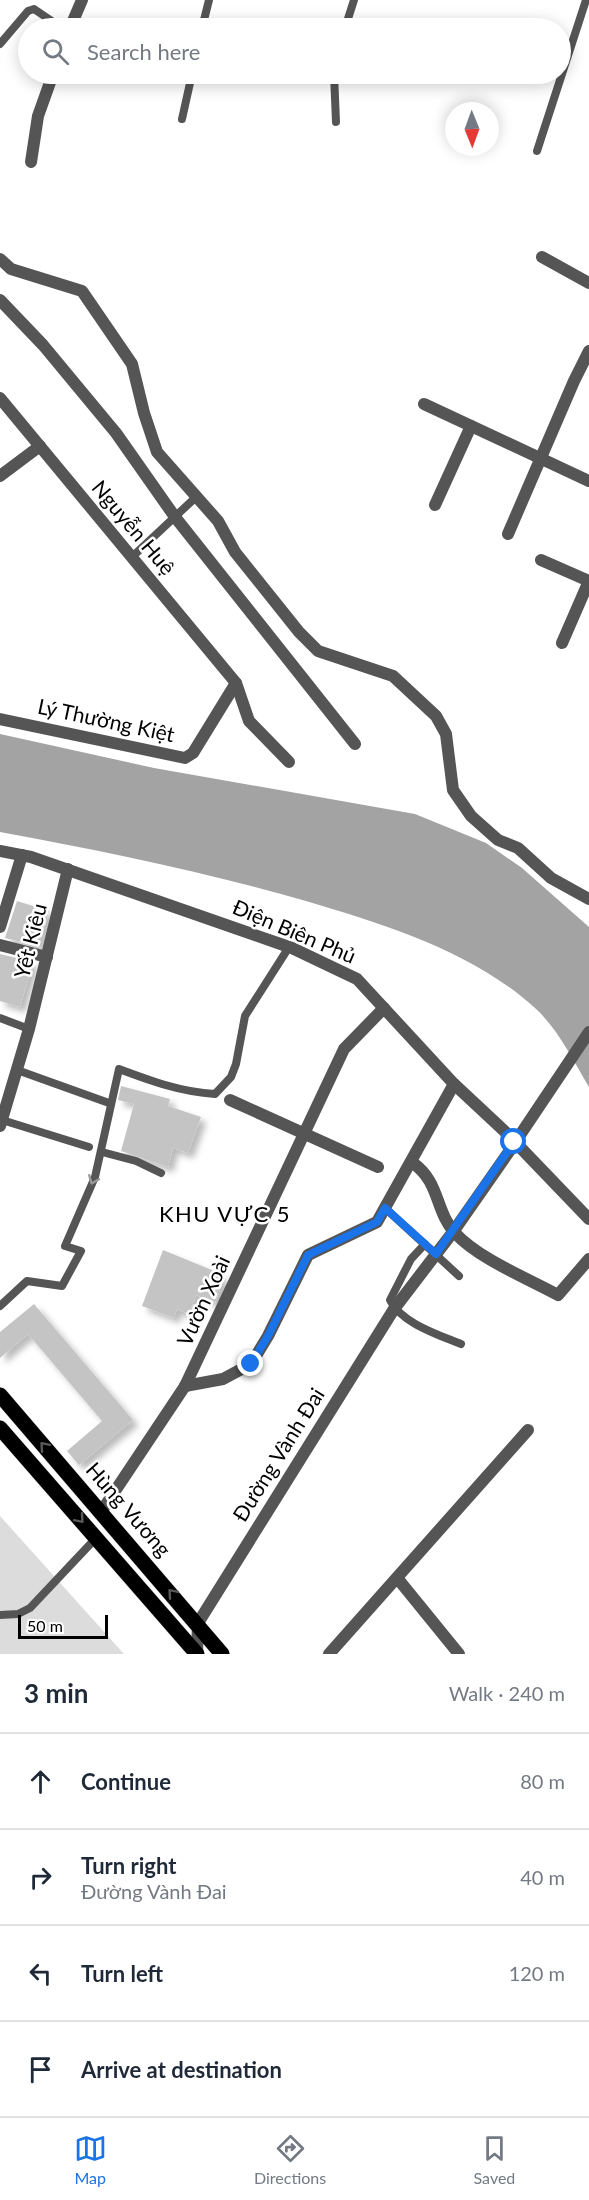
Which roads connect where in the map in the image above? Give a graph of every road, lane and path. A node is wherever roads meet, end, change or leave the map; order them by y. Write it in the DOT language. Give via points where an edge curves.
graph roads {
  1 [pos="82,0"];
  2 [pos="209,0"];
  3 [pos="354,0"];
  4 [pos="586,0"];
  5 [pos="22,18"];
  6 [pos="47,18"];
  7 [pos="74,18"];
  8 [pos="204,18"];
  9 [pos="348,18"];
  10 [pos="18,23"];
  11 [pos="0,44"];
  12 [pos="571,46"];
  13 [pos="49,84"];
  14 [pos="190,84"];
  15 [pos="334,84"];
  16 [pos="559,84"];
  17 [pos="182,119"];
  18 [pos="336,122"];
  19 [pos="537,151"];
  20 [pos="32,162"];
  21 [pos="542,257"];
  22 [pos="0,260"];
  23 [pos="589,283"];
  24 [pos="0,300"];
  25 [pos="589,351"];
  26 [pos="0,398"];
  27 [pos="424,404"];
  28 [pos="471,426"];
  29 [pos="40,446"];
  30 [pos="542,458"];
  31 [pos="0,476"];
  32 [pos="589,481"];
  33 [pos="195,498"];
  34 [pos="435,505"];
  35 [pos="175,517"];
  36 [pos="508,534"];
  37 [pos="132,557"];
  38 [pos="541,560"];
  39 [pos="589,581"];
  40 [pos="562,643"];
  41 [pos="236,683"];
  42 [pos="0,718"];
  43 [pos="355,744"];
  44 [pos="289,762"];
  45 [pos="0,851"];
  46 [pos="22,855"];
  47 [pos="68,869"];
  48 [pos="589,898"];
  49 [pos="0,927"];
  50 [pos="0,945"];
  51 [pos="289,947"];
  52 [pos="47,957"];
  53 [pos="384,1008"];
  54 [pos="0,1018"];
  55 [pos="29,1029"];
  56 [pos="589,1032"];
  57 [pos="17,1070"];
  58 [pos="454,1084"];
  59 [pos="230,1100"];
  60 [pos="109,1103"];
  61 [pos="1,1123"];
  62 [pos="303,1134"];
  63 [pos="516,1141"];
  64 [pos="88,1147"];
  65 [pos="102,1152"];
  66 [pos="413,1163"];
  67 [pos="378,1167"];
  68 [pos="161,1173"];
  69 [pos="385,1208"];
  70 [pos="589,1219"];
  71 [pos="453,1232"];
  72 [pos="425,1244"];
  73 [pos="436,1254"];
  74 [pos="589,1259"];
  75 [pos="459,1276"];
  76 [pos="0,1306"];
  77 [pos="394,1309"];
  78 [pos="461,1344"];
  79 [pos="185,1386"];
  80 [pos="0,1395"];
  81 [pos="0,1428"];
  82 [pos="528,1430"];
  83 [pos="101,1512"];
  84 [pos="96,1538"];
  85 [pos="398,1579"];
  86 [pos="0,1615"];
  87 [pos="198,1623"];
  88 [pos="197,1654"];
  89 [pos="222,1654"];
  90 [pos="329,1654"];
  91 [pos="459,1654"];
  1 -- 7 [label="street"];
  2 -- 8 [label="lane"];
  3 -- 9 [label="lane"];
  4 -- 12 [label="lane"];
  5 -- 6 [label="lane" via="34,9"];
  10 -- 11 [label="lane"];
  13 -- 20 [label="street" via="38,116"];
  14 -- 17 [label="lane"];
  15 -- 18 [label="lane"];
  16 -- 19 [label="lane"];
  21 -- 23 [label="street"];
  22 -- 33 [label="street" via="11,269 82,291 132,363 157,452"];
  24 -- 35 [label="street" via="44,345 116,433"];
  25 -- 30 [label="street"];
  26 -- 29 [label="street, Nguyễn Huệ"];
  27 -- 28 [label="street"];
  28 -- 30 [label="street"];
  28 -- 34 [label="street"];
  29 -- 31 [label="street"];
  29 -- 37 [label="street, Nguyễn Huệ"];
  30 -- 32 [label="street"];
  30 -- 36 [label="street"];
  33 -- 35 [label="lane"];
  33 -- 48 [label="street" via="218,520 235,552 318,651 393,676 436,716 446,734 453,790 471,816 498,840 518,848 551,878"];
  35 -- 37 [label="lane"];
  35 -- 43 [label="street"];
  37 -- 41 [label="street, Nguyễn Huệ"];
  38 -- 39 [label="street"];
  39 -- 40 [label="street"];
  41 -- 42 [label="street, Lý Thường Kiệt" via="193,753 185,758"];
  41 -- 44 [label="street" via="249,721"];
  45 -- 46 [label="street, Điện Biên Phủ"];
  46 -- 47 [label="street, Điện Biên Phủ"];
  46 -- 49 [label="street"];
  47 -- 51 [label="street, Điện Biên Phủ"];
  47 -- 52 [label="street, Yết Kiêu"];
  50 -- 52 [label="street"];
  51 -- 53 [label="street, Điện Biên Phủ" via="357,979"];
  51 -- 60 [label="lane" via="245,1016 236,1064 231,1077 216,1094 190,1092 119,1069"];
  52 -- 55 [label="street, Yết Kiêu"];
  53 -- 58 [label="street, Điện Biên Phủ"];
  53 -- 62 [label="street, Vườn Xoài" via="344,1048"];
  54 -- 55 [label="lane"];
  55 -- 57 [label="street, Yết Kiêu"];
  56 -- 63 [label="street"];
  57 -- 60 [label="lane"];
  57 -- 61 [label="street, Yết Kiêu"];
  58 -- 63 [label="street, Điện Biên Phủ"];
  58 -- 66 [label="street"];
  59 -- 62 [label="street"];
  60 -- 65 [label="lane"];
  61 -- 64 [label="lane"];
  62 -- 67 [label="street"];
  62 -- 79 [label="street, Vườn Xoài"];
  63 -- 70 [label="street, Điện Biên Phủ"];
  63 -- 71 [label="street"];
  65 -- 68 [label="lane"];
  65 -- 76 [label="lane, one-way" via="65,1246 81,1251 68,1279 62,1286 27,1281"];
  66 -- 69 [label="street"];
  66 -- 71 [label="street" via="430,1178"];
  69 -- 72 [label="lane"];
  69 -- 79 [label="street" via="377,1222 308,1255 251,1364 223,1379"];
  71 -- 73 [label="street"];
  71 -- 74 [label="street" via="473,1248 558,1295"];
  72 -- 73 [label="lane"];
  72 -- 77 [label="lane, Đường Vành Đai" via="396,1286 390,1300"];
  73 -- 75 [label="lane"];
  73 -- 77 [label="street"];
  77 -- 78 [label="lane"];
  77 -- 87 [label="street, Đường Vành Đai"];
  79 -- 83 [label="street, Vườn Xoài"];
  83 -- 80 [label="main road, Hùng Vương, one-way"];
  81 -- 84 [label="main road, Hùng Vương, one-way"];
  82 -- 85 [label="street"];
  87 -- 83 [label="main road, Hùng Vương, one-way"];
  84 -- 86 [label="lane" via="30,1608 18,1614"];
  84 -- 88 [label="main road, Hùng Vương"];
  85 -- 90 [label="street"];
  85 -- 91 [label="street"];
  87 -- 88 [label="street"];
  87 -- 89 [label="main road, Hùng Vương"];
}
